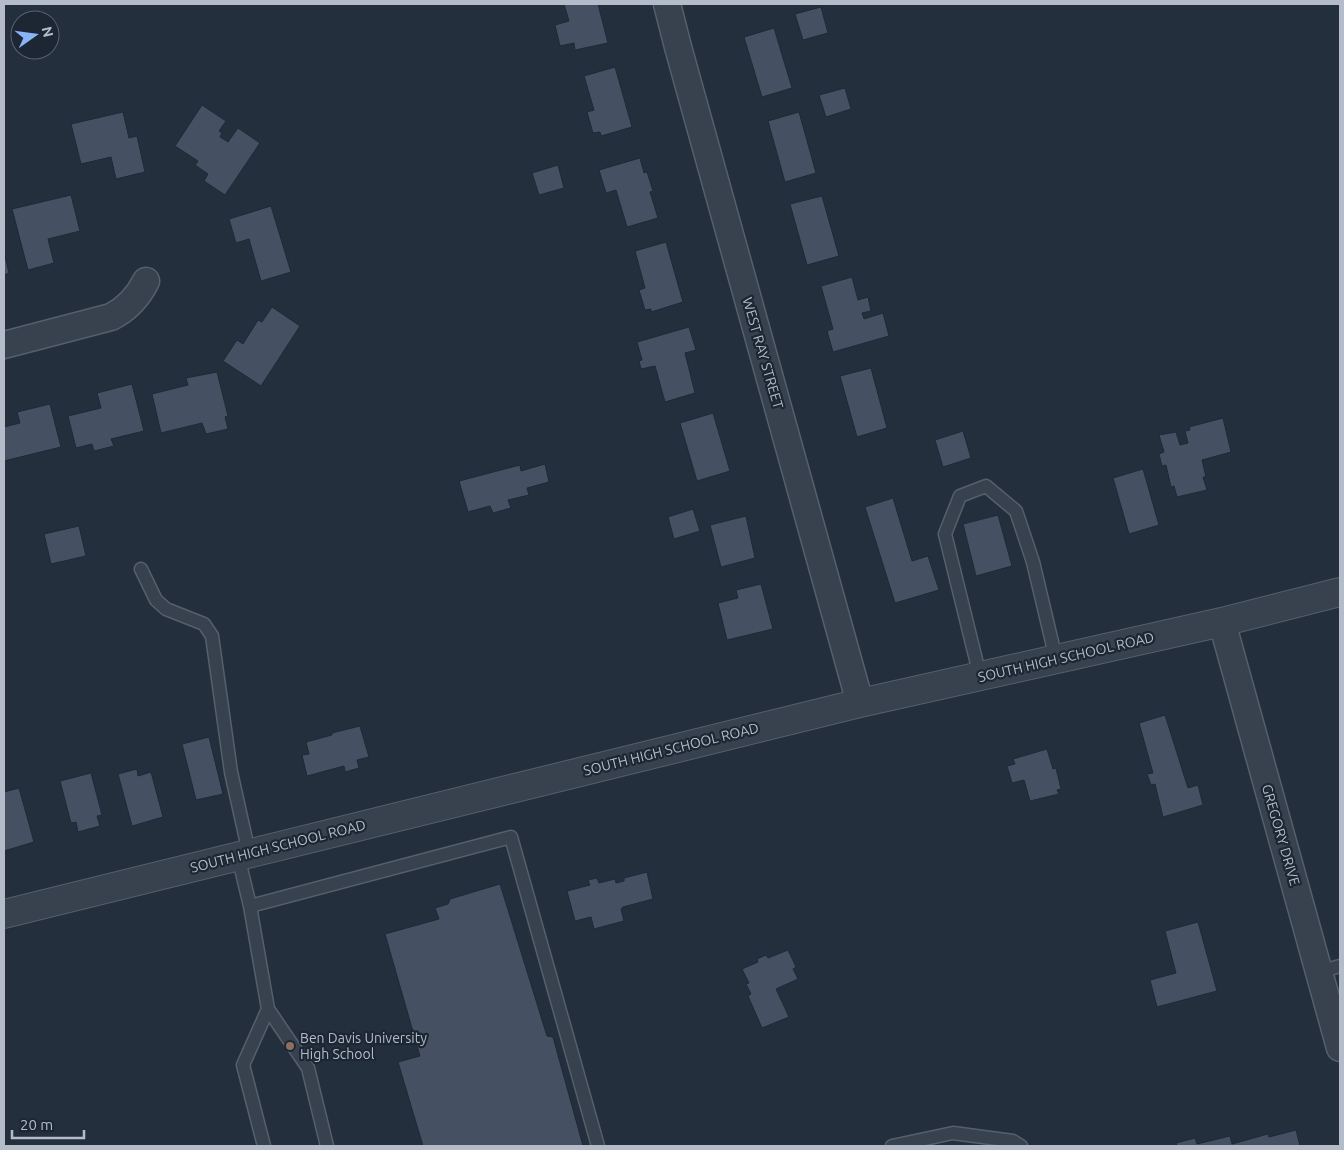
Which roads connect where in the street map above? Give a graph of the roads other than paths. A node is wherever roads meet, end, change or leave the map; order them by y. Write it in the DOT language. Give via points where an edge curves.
graph roads {
  1 [pos="667,4"];
  2 [pos="146,282"];
  3 [pos="4,345"];
  4 [pos="141,569"];
  5 [pos="1340,592"];
  6 [pos="1222,622"];
  7 [pos="1056,659"];
  8 [pos="980,676"];
  9 [pos="860,703"];
  10 [pos="243,855"];
  11 [pos="250,906"];
  12 [pos="4,914"];
  13 [pos="1330,969"];
  14 [pos="268,1009"];
  15 [pos="1340,1048"];
  16 [pos="264,1146"];
  17 [pos="327,1146"];
  18 [pos="598,1146"];
  19 [pos="892,1146"];
  20 [pos="1021,1146"];
  1 -- 9 [label="street, WEST RAY STREET"];
  2 -- 3 [label="street" via="126,308 111,317"];
  4 -- 10 [label="lane" via="156,600 166,609 204,624 212,636"];
  5 -- 6 [label="street, SOUTH HIGH SCHOOL ROAD"];
  6 -- 7 [label="street, SOUTH HIGH SCHOOL ROAD"];
  6 -- 13 [label="street, GREGORY DRIVE"];
  7 -- 8 [label="street, SOUTH HIGH SCHOOL ROAD"];
  7 -- 8 [label="lane" via="1033,562 1016,511 986,486 960,496 945,534"];
  8 -- 9 [label="street, SOUTH HIGH SCHOOL ROAD"];
  9 -- 10 [label="street, SOUTH HIGH SCHOOL ROAD"];
  10 -- 11 [label="lane"];
  10 -- 12 [label="street, SOUTH HIGH SCHOOL ROAD"];
  11 -- 14 [label="lane"];
  11 -- 18 [label="lane" via="511,837"];
  13 -- 15 [label="street, GREGORY DRIVE"];
  14 -- 16 [label="lane" via="243,1065"];
  14 -- 17 [label="lane" via="308,1068"];
  19 -- 20 [label="lane" via="953,1133 1013,1141"];
}
